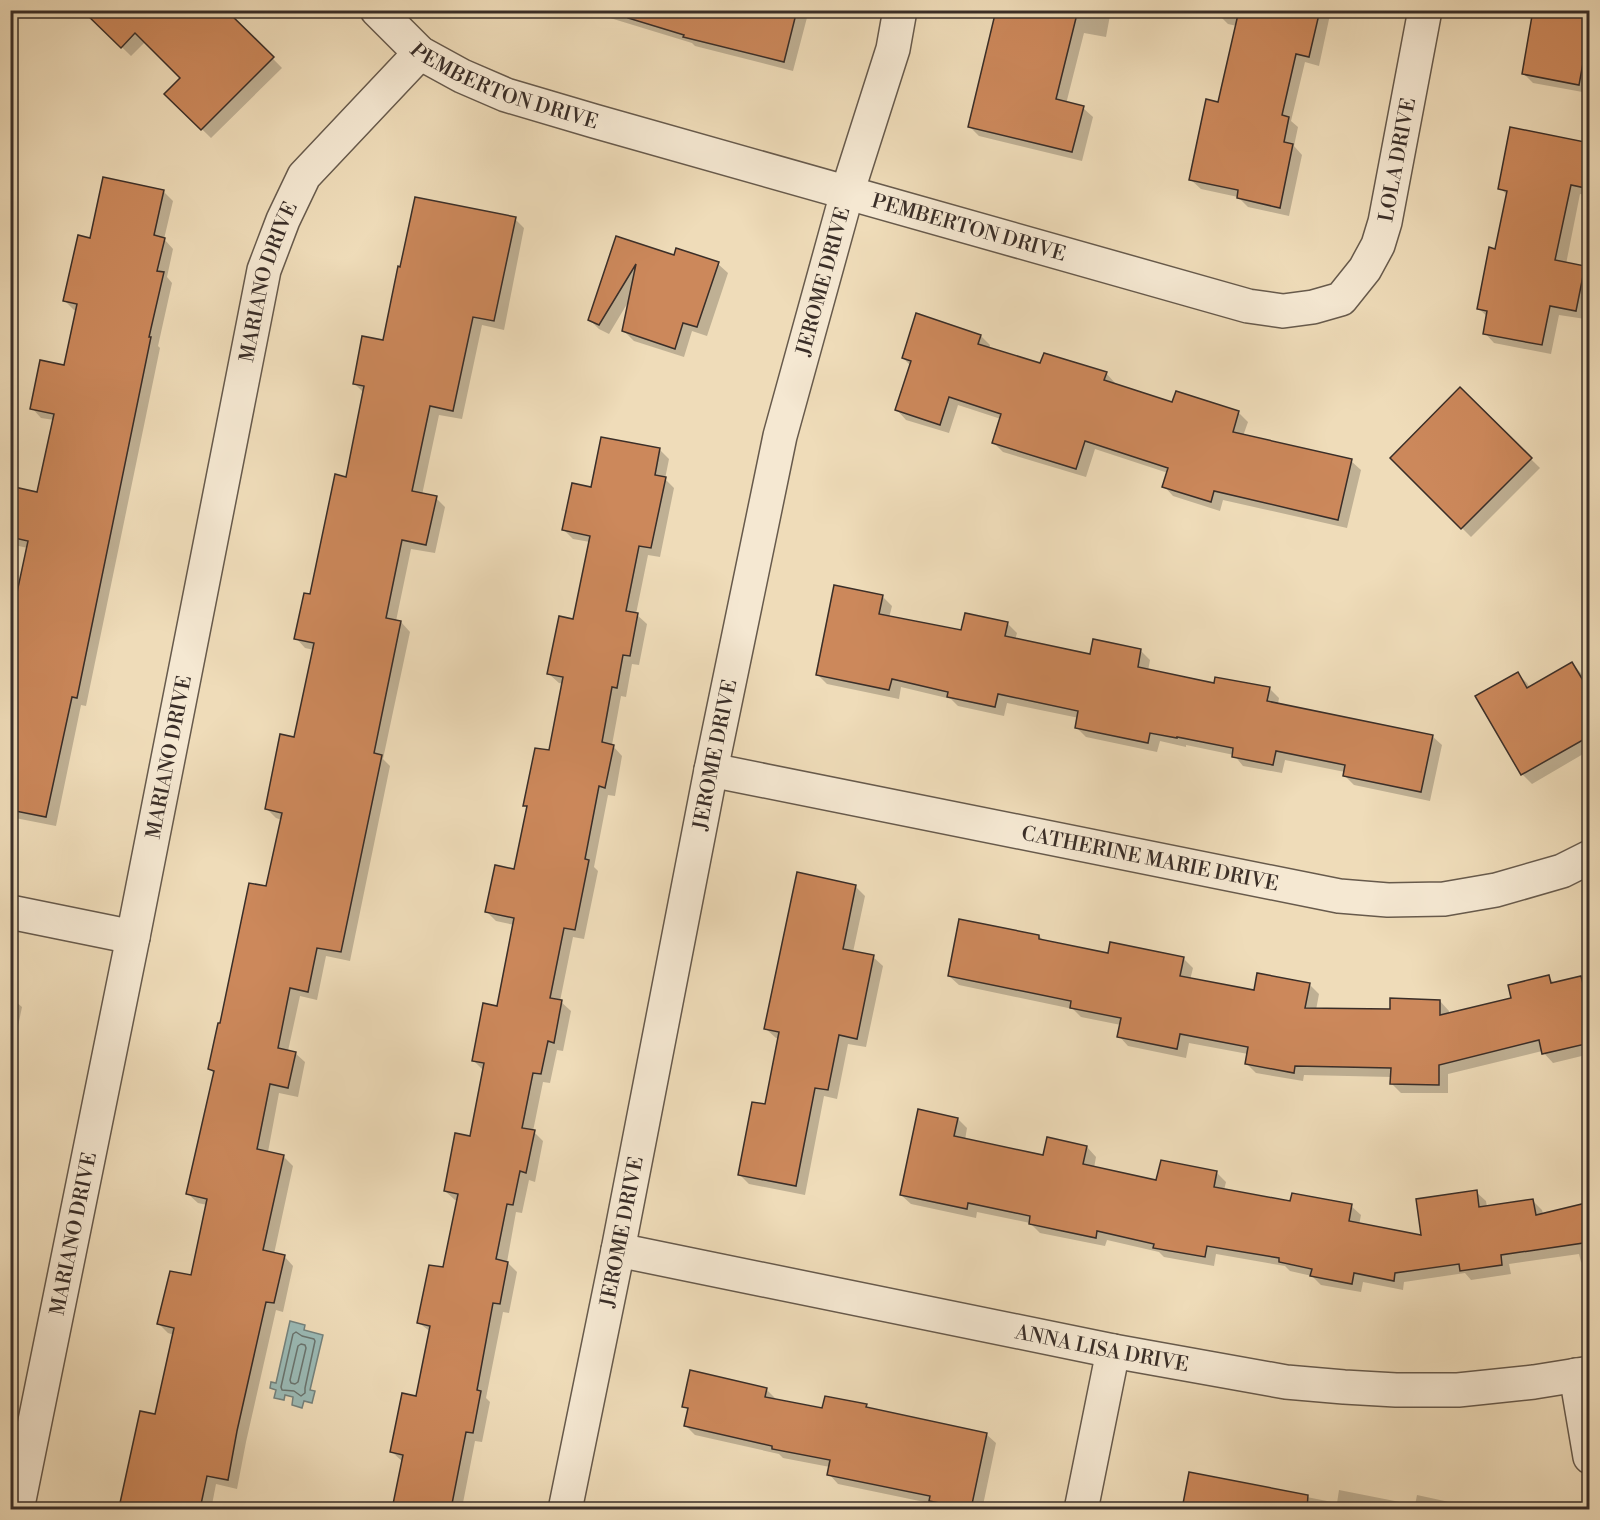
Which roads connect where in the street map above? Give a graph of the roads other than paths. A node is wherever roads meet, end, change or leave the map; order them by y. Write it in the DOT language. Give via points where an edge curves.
graph roads {
  1 [pos="377,10"];
  2 [pos="900,10"];
  3 [pos="1425,10"];
  4 [pos="420,53"];
  5 [pos="847,193"];
  6 [pos="1341,298"];
  7 [pos="711,770"];
  8 [pos="1590,856"];
  9 [pos="10,912"];
  10 [pos="134,937"];
  11 [pos="618,1250"];
  12 [pos="1113,1351"];
  13 [pos="1583,1374"];
  14 [pos="1590,1457"];
  15 [pos="17,1509"];
  16 [pos="565,1509"];
  17 [pos="1081,1509"];
  1 -- 4 [label="street, PEMBERTON DRIVE"];
  2 -- 5 [label="street, JEROME DRIVE" via="892,50"];
  3 -- 6 [label="street, LOLA DRIVE" via="1385,222 1365,269"];
  4 -- 5 [label="street, PEMBERTON DRIVE" via="506,95"];
  4 -- 10 [label="street, MARIANO DRIVE" via="304,176 264,270"];
  5 -- 6 [label="street, PEMBERTON DRIVE" via="1248,306 1282,311 1312,308"];
  5 -- 7 [label="street, JEROME DRIVE" via="780,436"];
  7 -- 8 [label="street, CATHERINE MARIE DRIVE" via="1358,898 1444,899 1496,890 1562,871"];
  7 -- 11 [label="street, JEROME DRIVE"];
  9 -- 10 [label="street"];
  10 -- 15 [label="street, MARIANO DRIVE"];
  11 -- 12 [label="street, ANNA LISA DRIVE"];
  11 -- 16 [label="street, JEROME DRIVE"];
  12 -- 13 [label="street, ANNA LISA DRIVE" via="1286,1382 1344,1388 1458,1390"];
  12 -- 17 [label="street"];
  13 -- 14 [label="street"];
}
